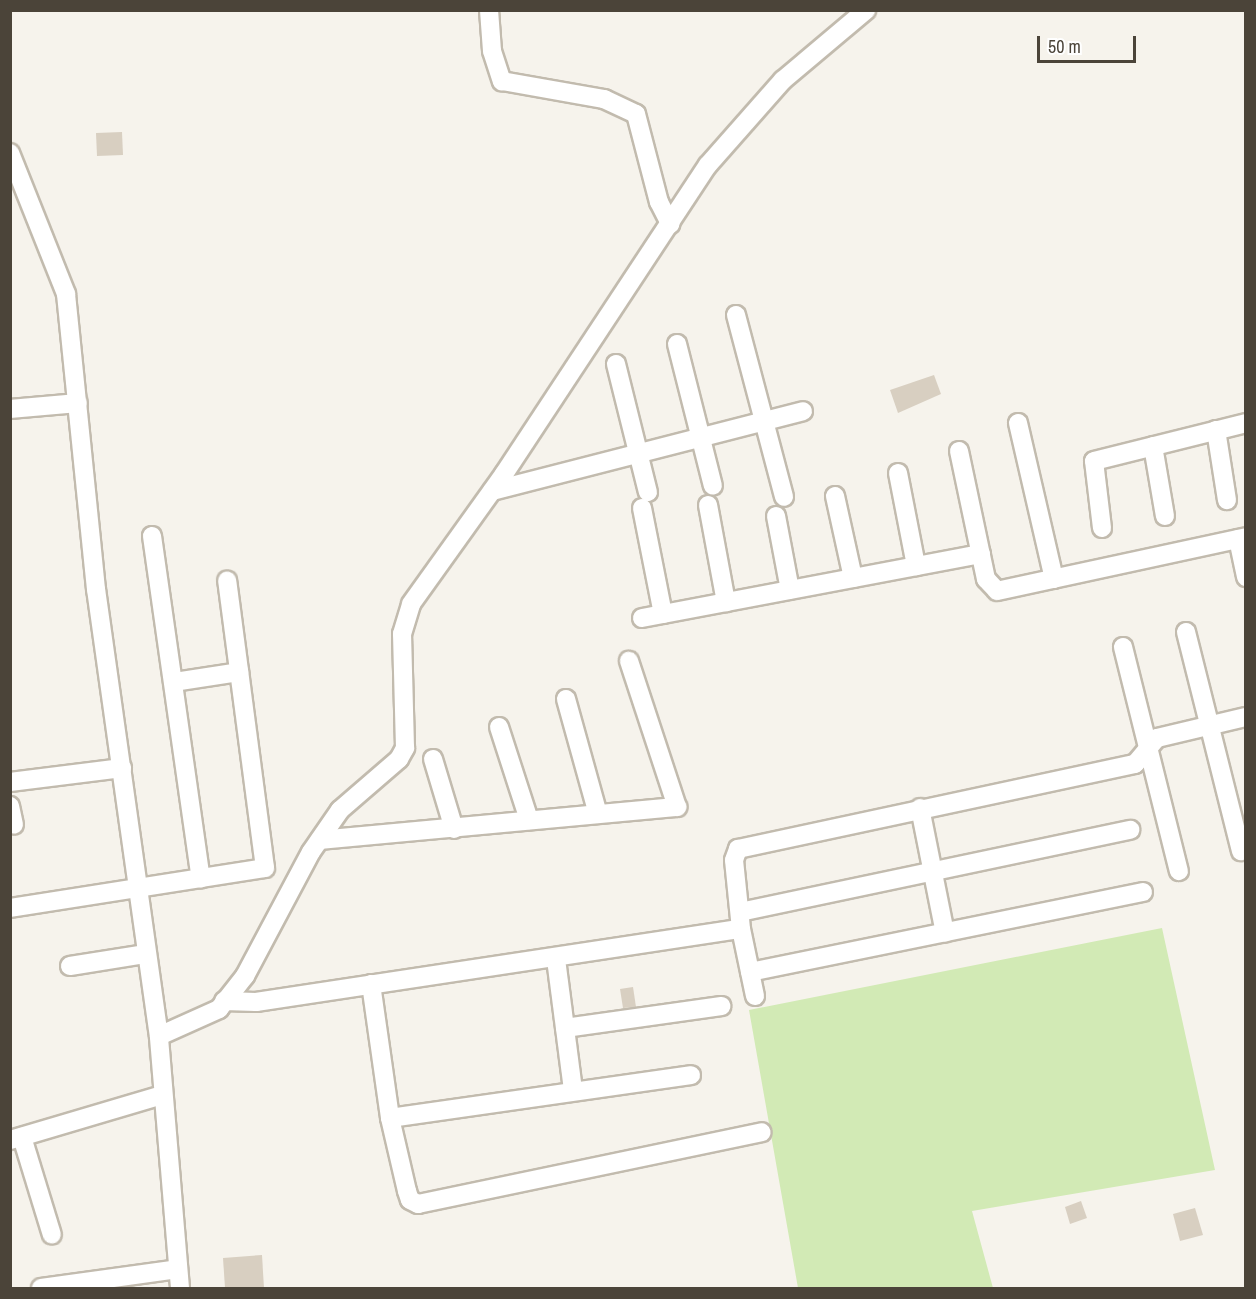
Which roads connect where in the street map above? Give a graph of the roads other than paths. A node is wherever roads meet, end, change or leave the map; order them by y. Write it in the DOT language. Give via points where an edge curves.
graph roads {
  1 [pos="489,10"];
  2 [pos="866,10"];
  3 [pos="10,153"];
  4 [pos="670,224"];
  5 [pos="736,315"];
  6 [pos="677,344"];
  7 [pos="616,364"];
  8 [pos="78,403"];
  9 [pos="10,409"];
  10 [pos="802,411"];
  11 [pos="764,420"];
  12 [pos="1018,423"];
  13 [pos="1245,423"];
  14 [pos="1216,430"];
  15 [pos="700,437"];
  16 [pos="1153,446"];
  17 [pos="959,451"];
  18 [pos="638,453"];
  19 [pos="898,473"];
  20 [pos="712,486"];
  21 [pos="492,491"];
  22 [pos="835,496"];
  23 [pos="784,497"];
  24 [pos="1227,500"];
  25 [pos="708,505"];
  26 [pos="776,516"];
  27 [pos="1165,516"];
  28 [pos="1102,528"];
  29 [pos="152,536"];
  30 [pos="1242,538"];
  31 [pos="981,554"];
  32 [pos="916,566"];
  33 [pos="1245,577"];
  34 [pos="853,578"];
  35 [pos="1054,579"];
  36 [pos="227,581"];
  37 [pos="790,590"];
  38 [pos="726,602"];
  39 [pos="663,614"];
  40 [pos="642,618"];
  41 [pos="1186,632"];
  42 [pos="1123,647"];
  43 [pos="629,661"];
  44 [pos="239,672"];
  45 [pos="174,682"];
  46 [pos="566,699"];
  47 [pos="1245,717"];
  48 [pos="1209,725"];
  49 [pos="499,727"];
  50 [pos="1148,745"];
  51 [pos="434,759"];
  52 [pos="122,768"];
  53 [pos="10,782"];
  54 [pos="10,807"];
  55 [pos="920,808"];
  56 [pos="598,814"];
  57 [pos="529,820"];
  58 [pos="14,825"];
  59 [pos="454,829"];
  60 [pos="1130,830"];
  61 [pos="320,840"];
  62 [pos="1241,851"];
  63 [pos="1179,871"];
  64 [pos="932,872"];
  65 [pos="201,879"];
  66 [pos="139,887"];
  67 [pos="1143,892"];
  68 [pos="10,908"];
  69 [pos="740,921"];
  70 [pos="945,933"];
  71 [pos="146,954"];
  72 [pos="556,959"];
  73 [pos="70,966"];
  74 [pos="750,972"];
  75 [pos="371,984"];
  76 [pos="754,996"];
  77 [pos="224,1002"];
  78 [pos="721,1006"];
  79 [pos="565,1028"];
  80 [pos="159,1036"];
  81 [pos="691,1075"];
  82 [pos="573,1090"];
  83 [pos="162,1095"];
  84 [pos="390,1118"];
  85 [pos="762,1132"];
  86 [pos="16,1139"];
  87 [pos="52,1235"];
  88 [pos="178,1269"];
  89 [pos="41,1288"];
  90 [pos="180,1288"];
  1 -- 4 [label="street" via="492,51 502,81 604,99 636,114 659,202"];
  2 -- 4 [label="street" via="783,80 708,165"];
  3 -- 8 [label="street" via="66,294"];
  4 -- 21 [label="street"];
  5 -- 11 [label="street"];
  6 -- 15 [label="street"];
  7 -- 18 [label="street"];
  8 -- 9 [label="street"];
  8 -- 52 [label="street" via="96,589"];
  10 -- 11 [label="street"];
  11 -- 15 [label="street"];
  11 -- 23 [label="street"];
  12 -- 35 [label="street"];
  13 -- 14 [label="street"];
  14 -- 16 [label="street"];
  14 -- 24 [label="street"];
  15 -- 18 [label="street"];
  15 -- 20 [label="street"];
  16 -- 27 [label="street"];
  16 -- 28 [label="street" via="1094,461"];
  17 -- 31 [label="street"];
  18 -- 21 [label="street"];
  18 -- 39 [label="street"];
  19 -- 32 [label="street"];
  21 -- 61 [label="street" via="411,604 402,634 405,748 380,778 340,810"];
  22 -- 34 [label="street"];
  25 -- 38 [label="street"];
  26 -- 37 [label="street"];
  29 -- 45 [label="street"];
  30 -- 33 [label="street"];
  30 -- 35 [label="street"];
  31 -- 32 [label="street"];
  31 -- 35 [label="street" via="986,579 997,591"];
  32 -- 34 [label="street"];
  34 -- 37 [label="street"];
  36 -- 44 [label="street"];
  37 -- 38 [label="street"];
  38 -- 39 [label="street"];
  39 -- 40 [label="street"];
  41 -- 48 [label="street"];
  42 -- 50 [label="street"];
  43 -- 56 [label="street" via="677,807"];
  44 -- 45 [label="street"];
  44 -- 65 [label="street" via="267,862 259,871"];
  45 -- 65 [label="street"];
  46 -- 56 [label="street"];
  47 -- 48 [label="street"];
  48 -- 50 [label="street" via="1157,738"];
  48 -- 62 [label="street"];
  49 -- 57 [label="street"];
  50 -- 55 [label="street" via="1144,758 1135,764"];
  50 -- 63 [label="street"];
  51 -- 59 [label="street"];
  52 -- 53 [label="street"];
  52 -- 66 [label="street"];
  54 -- 58 [label="street"];
  55 -- 64 [label="street"];
  55 -- 69 [label="street" via="738,849 734,860"];
  56 -- 57 [label="street"];
  57 -- 59 [label="street"];
  59 -- 61 [label="street"];
  60 -- 64 [label="street"];
  61 -- 77 [label="street" via="245,976"];
  64 -- 69 [label="street"];
  64 -- 70 [label="street"];
  65 -- 66 [label="street"];
  66 -- 68 [label="street"];
  66 -- 71 [label="street"];
  67 -- 70 [label="street"];
  69 -- 72 [label="street"];
  69 -- 74 [label="street"];
  70 -- 74 [label="street"];
  71 -- 73 [label="street"];
  71 -- 80 [label="street"];
  72 -- 75 [label="street"];
  72 -- 79 [label="street"];
  74 -- 76 [label="street"];
  75 -- 77 [label="street" via="246,1003"];
  75 -- 84 [label="street"];
  77 -- 80 [label="street" via="219,1009"];
  78 -- 79 [label="street"];
  79 -- 82 [label="street"];
  80 -- 83 [label="street"];
  81 -- 82 [label="street"];
  82 -- 84 [label="street"];
  83 -- 86 [label="street"];
  83 -- 88 [label="street"];
  84 -- 85 [label="street" via="407,1191 410,1200 418,1204"];
  86 -- 87 [label="street"];
  88 -- 89 [label="street"];
  88 -- 90 [label="street"];
}
